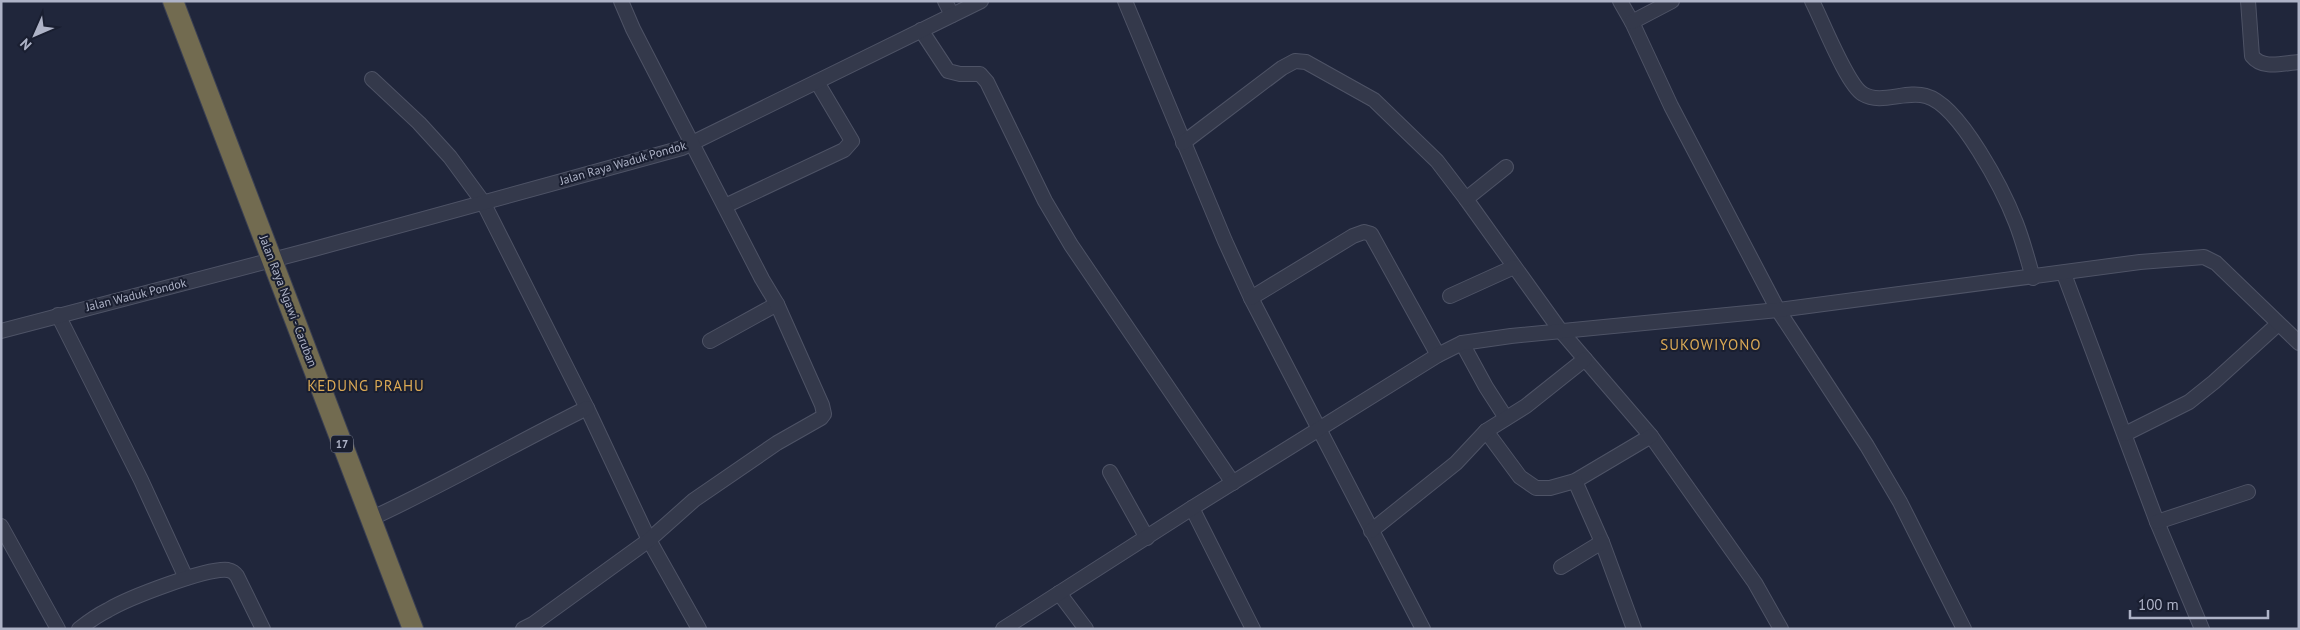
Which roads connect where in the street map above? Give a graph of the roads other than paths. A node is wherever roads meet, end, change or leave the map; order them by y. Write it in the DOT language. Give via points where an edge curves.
graph roads {
  1 [pos="174,1"];
  2 [pos="621,1"];
  3 [pos="945,1"];
  4 [pos="981,1"];
  5 [pos="1125,1"];
  6 [pos="1620,1"];
  7 [pos="1672,1"];
  8 [pos="1812,1"];
  9 [pos="2248,1"];
  10 [pos="952,15"];
  11 [pos="1632,22"];
  12 [pos="921,30"];
  13 [pos="2299,62"];
  14 [pos="372,79"];
  15 [pos="817,82"];
  16 [pos="693,143"];
  17 [pos="1183,143"];
  18 [pos="1506,167"];
  19 [pos="1466,199"];
  20 [pos="483,202"];
  21 [pos="724,206"];
  22 [pos="271,260"];
  23 [pos="1514,267"];
  24 [pos="2064,274"];
  25 [pos="2033,278"];
  26 [pos="1450,296"];
  27 [pos="1251,298"];
  28 [pos="777,304"];
  29 [pos="1778,310"];
  30 [pos="58,315"];
  31 [pos="2278,324"];
  32 [pos="1560,330"];
  33 [pos="1,331"];
  34 [pos="2298,340"];
  35 [pos="710,341"];
  36 [pos="1462,343"];
  37 [pos="1438,355"];
  38 [pos="1585,359"];
  39 [pos="587,408"];
  40 [pos="1506,418"];
  41 [pos="1318,429"];
  42 [pos="1486,431"];
  43 [pos="2125,434"];
  44 [pos="1651,436"];
  45 [pos="1110,472"];
  46 [pos="1574,481"];
  47 [pos="1233,483"];
  48 [pos="2248,492"];
  49 [pos="1192,508"];
  50 [pos="370,519"];
  51 [pos="2158,522"];
  52 [pos="1,526"];
  53 [pos="1371,531"];
  54 [pos="1147,538"];
  55 [pos="649,540"];
  56 [pos="1602,542"];
  57 [pos="1561,567"];
  58 [pos="186,578"];
  59 [pos="1059,593"];
  60 [pos="58,629"];
  61 [pos="79,629"];
  62 [pos="263,629"];
  63 [pos="414,629"];
  64 [pos="523,629"];
  65 [pos="699,629"];
  66 [pos="1003,629"];
  67 [pos="1086,629"];
  68 [pos="1253,629"];
  69 [pos="1423,629"];
  70 [pos="1634,629"];
  71 [pos="1781,629"];
  72 [pos="1964,629"];
  73 [pos="2202,629"];
  1 -- 22 [label="highway, Jalan Raya Ngawi - Caruban / 17"];
  2 -- 16 [label="street" via="644,52"];
  3 -- 10 [label="street"];
  4 -- 10 [label="street, Jalan Raya Waduk Pondok"];
  5 -- 17 [label="street"];
  6 -- 11 [label="street"];
  7 -- 11 [label="street"];
  8 -- 25 [label="street" via="1852,82 1862,94 1875,98 1928,96 1960,123 1981,154 2016,222"];
  9 -- 13 [label="street" via="2252,56 2257,62 2264,65"];
  10 -- 12 [label="street, Jalan Raya Waduk Pondok"];
  11 -- 29 [label="street" via="1675,114"];
  12 -- 15 [label="street, Jalan Raya Waduk Pondok"];
  12 -- 47 [label="street" via="948,71 980,74 987,82 1045,201 1071,245"];
  14 -- 20 [label="street" via="419,122"];
  15 -- 16 [label="street, Jalan Raya Waduk Pondok"];
  15 -- 21 [label="street" via="852,141 844,150"];
  16 -- 20 [label="street, Jalan Raya Waduk Pondok"];
  16 -- 21 [label="street"];
  17 -- 19 [label="street" via="1282,68 1295,60 1306,62 1374,100 1437,162"];
  17 -- 27 [label="street"];
  18 -- 19 [label="street"];
  19 -- 23 [label="street"];
  20 -- 22 [label="street, Jalan Raya Waduk Pondok"];
  20 -- 39 [label="street"];
  21 -- 28 [label="street"];
  22 -- 30 [label="street, Jalan Waduk Pondok"];
  22 -- 50 [label="highway, Jalan Raya Ngawi - Caruban / 17"];
  23 -- 26 [label="street"];
  23 -- 32 [label="street"];
  24 -- 25 [label="street"];
  24 -- 31 [label="street" via="2140,262 2204,257 2216,263"];
  24 -- 43 [label="street"];
  25 -- 29 [label="street"];
  27 -- 37 [label="street" via="1353,236 1364,232 1372,234"];
  27 -- 41 [label="street"];
  28 -- 35 [label="street"];
  28 -- 55 [label="street" via="824,414 694,500"];
  29 -- 32 [label="street"];
  29 -- 72 [label="street" via="1900,502"];
  30 -- 33 [label="street, Jalan Waduk Pondok"];
  30 -- 58 [label="street"];
  31 -- 34 [label="street"];
  31 -- 43 [label="street" via="2189,402"];
  32 -- 36 [label="street"];
  32 -- 38 [label="street"];
  36 -- 37 [label="street"];
  36 -- 40 [label="street"];
  37 -- 41 [label="street"];
  38 -- 40 [label="street" via="1541,395"];
  38 -- 44 [label="street"];
  39 -- 50 [label="street" via="498,452 423,495"];
  39 -- 55 [label="street"];
  40 -- 42 [label="street"];
  41 -- 47 [label="street"];
  41 -- 53 [label="street"];
  42 -- 46 [label="street" via="1520,477 1536,488 1550,488"];
  42 -- 53 [label="street" via="1456,463"];
  43 -- 51 [label="street"];
  44 -- 46 [label="street"];
  44 -- 71 [label="street" via="1755,582"];
  45 -- 54 [label="street"];
  46 -- 56 [label="street"];
  47 -- 49 [label="street"];
  48 -- 51 [label="street"];
  49 -- 54 [label="street"];
  49 -- 68 [label="street"];
  50 -- 63 [label="highway, Jalan Raya Ngawi - Caruban / 17"];
  51 -- 73 [label="street"];
  52 -- 60 [label="street"];
  53 -- 69 [label="street"];
  54 -- 59 [label="street"];
  55 -- 64 [label="street"];
  55 -- 65 [label="street"];
  56 -- 57 [label="street"];
  56 -- 70 [label="street"];
  58 -- 61 [label="street" via="109,609"];
  58 -- 62 [label="street" via="226,569 234,571"];
  59 -- 66 [label="street"];
  59 -- 67 [label="street"];
}
